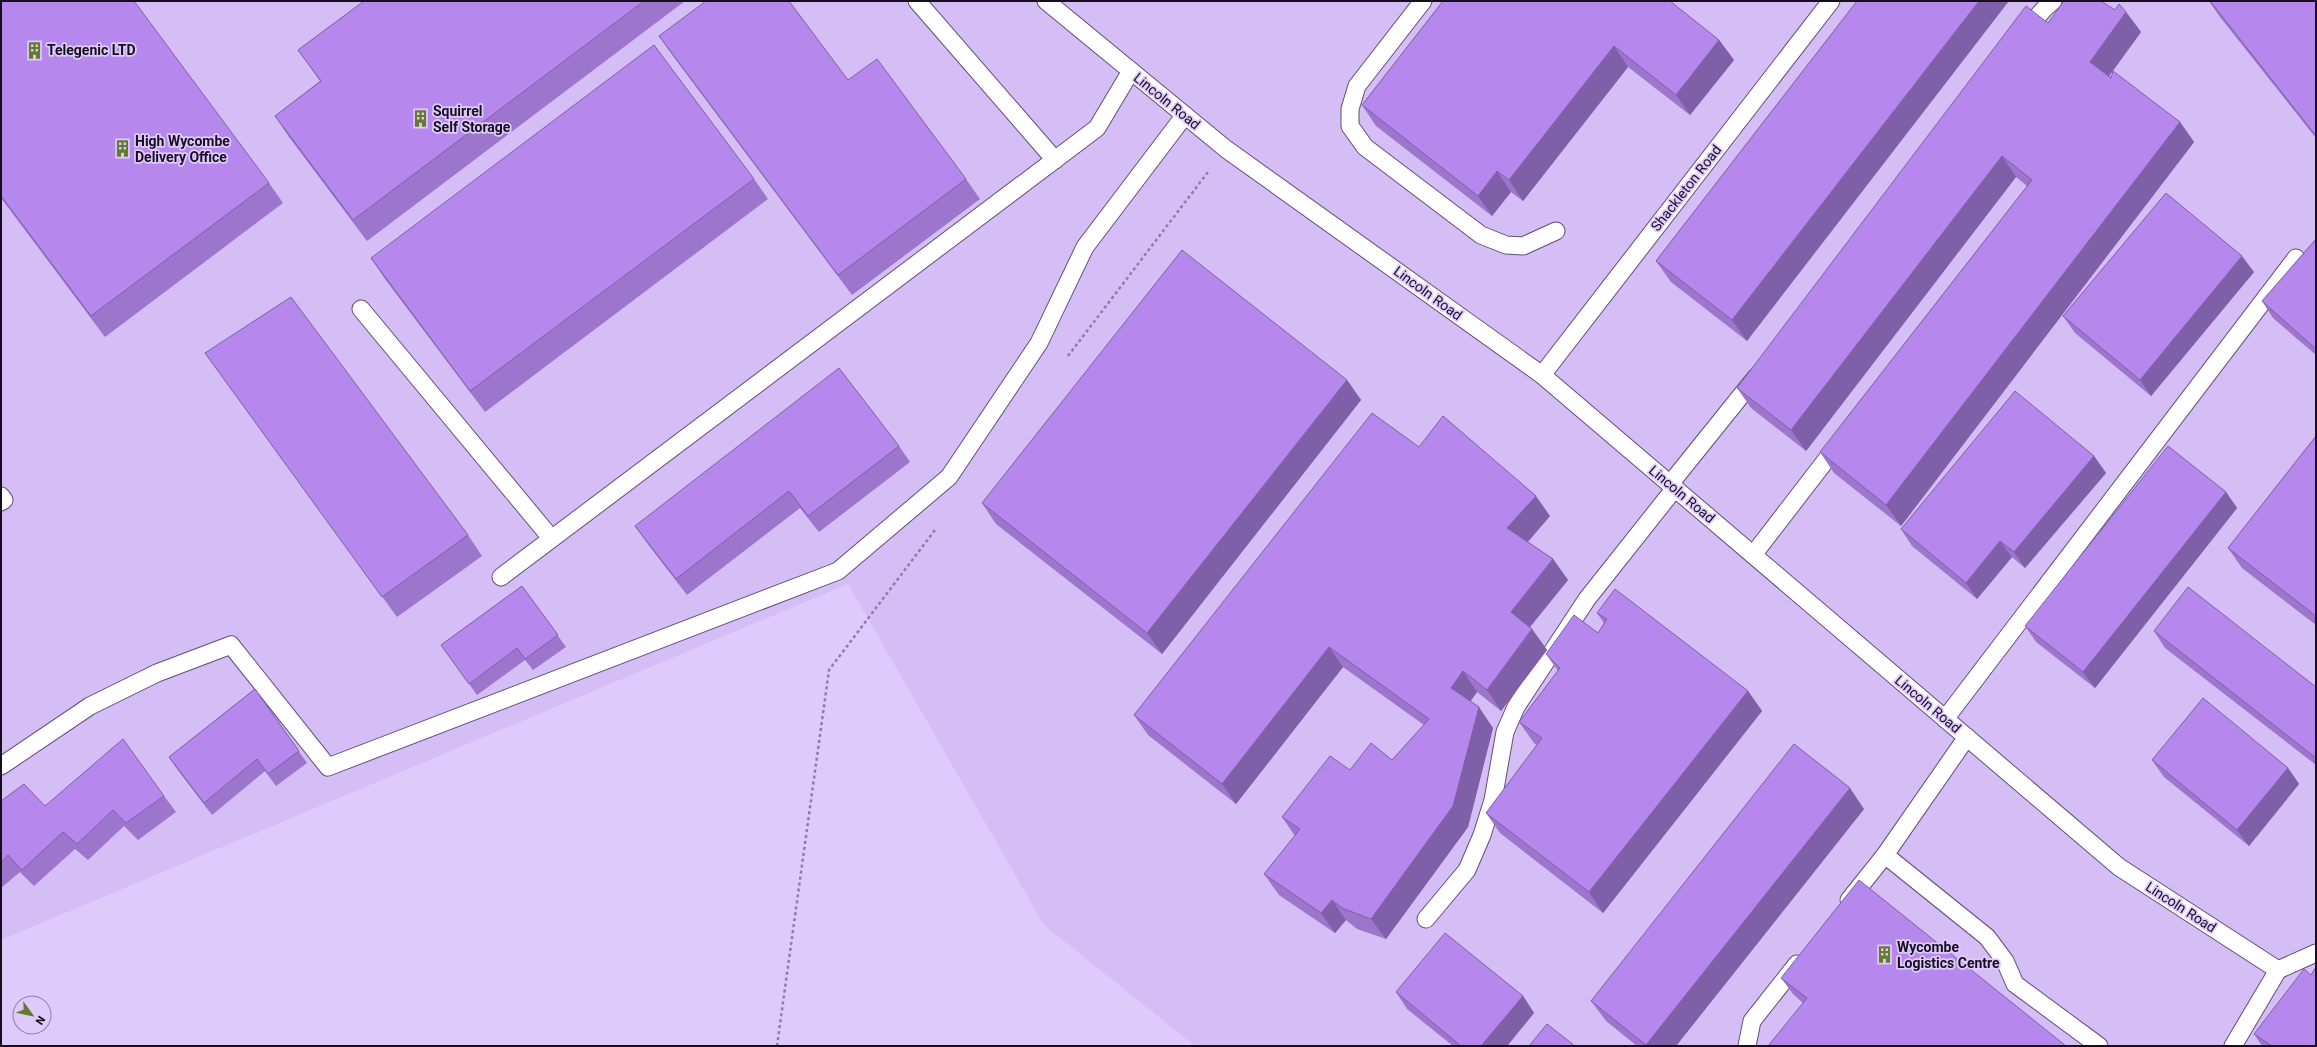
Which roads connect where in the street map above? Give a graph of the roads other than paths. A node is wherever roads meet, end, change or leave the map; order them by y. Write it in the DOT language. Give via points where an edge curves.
graph roads {
  1 [pos="917,1"];
  2 [pos="1046,1"];
  3 [pos="1423,1"];
  4 [pos="1831,1"];
  5 [pos="2053,1"];
  6 [pos="2017,42"];
  7 [pos="1131,71"];
  8 [pos="1185,115"];
  9 [pos="1055,160"];
  10 [pos="1556,231"];
  11 [pos="2296,258"];
  12 [pos="361,309"];
  13 [pos="1764,367"];
  14 [pos="1542,375"];
  15 [pos="1851,428"];
  16 [pos="1672,486"];
  17 [pos="1,496"];
  18 [pos="1,502"];
  19 [pos="551,538"];
  20 [pos="1753,555"];
  21 [pos="501,577"];
  22 [pos="1945,719"];
  23 [pos="1967,737"];
  24 [pos="1,766"];
  25 [pos="1885,855"];
  26 [pos="1839,913"];
  27 [pos="1426,919"];
  28 [pos="1810,949"];
  29 [pos="2316,954"];
  30 [pos="2278,970"];
  31 [pos="1747,1046"];
  32 [pos="2099,1046"];
  33 [pos="2233,1046"];
  1 -- 9 [label="lane"];
  2 -- 7 [label="lane, Lincoln Road"];
  3 -- 10 [label="lane" via="1357,86 1350,109 1350,126 1365,147 1481,235 1506,245 1523,246"];
  4 -- 14 [label="lane, Shackleton Road"];
  5 -- 6 [label="lane"];
  7 -- 8 [label="lane, Lincoln Road"];
  7 -- 9 [label="lane" via="1097,128"];
  8 -- 14 [label="lane, Lincoln Road" via="1226,149"];
  8 -- 24 [label="lane" via="1085,247 1039,343 949,477 838,571 328,767 231,645 157,673 90,706"];
  9 -- 19 [label="lane"];
  11 -- 22 [label="lane"];
  12 -- 19 [label="lane"];
  13 -- 16 [label="lane"];
  14 -- 16 [label="lane, Lincoln Road"];
  15 -- 20 [label="lane"];
  16 -- 20 [label="lane, Lincoln Road"];
  16 -- 27 [label="lane" via="1587,599 1516,707 1506,732 1493,800 1473,856 1467,870"];
  17 -- 18 [label="lane" via="4,500"];
  19 -- 21 [label="lane"];
  20 -- 22 [label="lane, Lincoln Road"];
  22 -- 23 [label="lane, Lincoln Road"];
  23 -- 25 [label="lane"];
  23 -- 30 [label="lane, Lincoln Road" via="2119,867"];
  25 -- 26 [label="lane"];
  25 -- 32 [label="lane" via="1987,937 2005,961 2015,984"];
  28 -- 31 [label="lane" via="1752,1021"];
  29 -- 30 [label="lane"];
  30 -- 33 [label="lane"];
}
